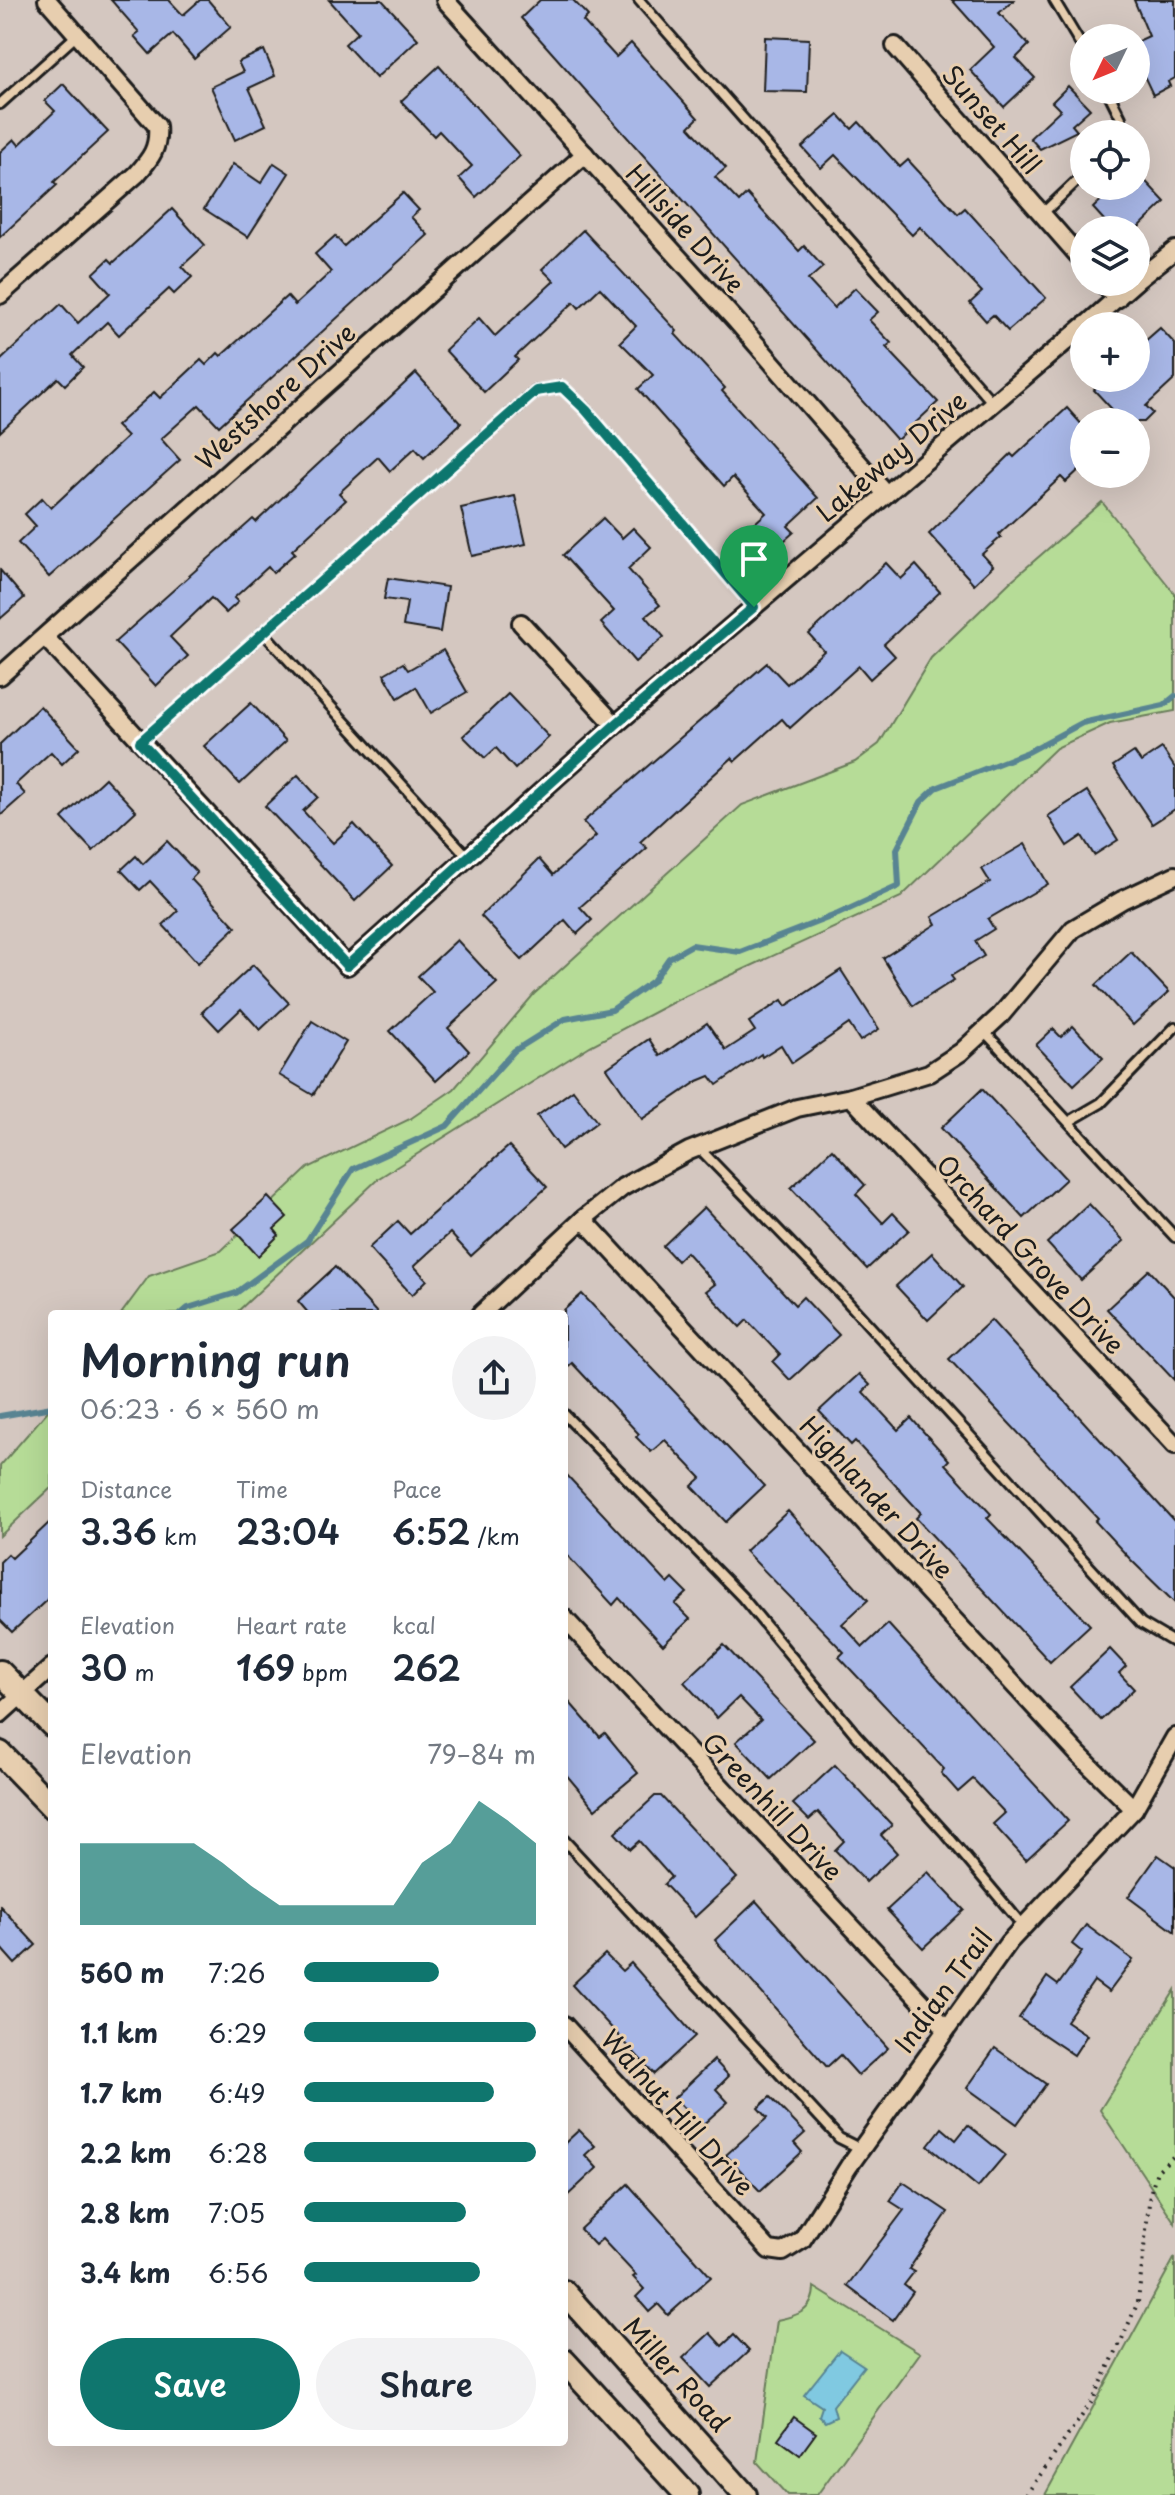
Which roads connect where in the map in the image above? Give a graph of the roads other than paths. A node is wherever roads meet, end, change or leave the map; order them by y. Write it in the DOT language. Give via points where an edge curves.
graph roads {
  1 [pos="47,0"];
  2 [pos="445,0"];
  3 [pos="639,0"];
  4 [pos="1054,0"];
  5 [pos="1070,27"];
  6 [pos="77,34"];
  7 [pos="895,46"];
  8 [pos="0,104"];
  9 [pos="585,154"];
  10 [pos="1070,187"];
  11 [pos="1042,214"];
  12 [pos="1070,246"];
  13 [pos="1175,250"];
  14 [pos="1150,269"];
  15 [pos="0,295"];
  16 [pos="1114,296"];
  17 [pos="1120,296"];
  18 [pos="1117,299"];
  19 [pos="1101,312"];
  20 [pos="1070,338"];
  21 [pos="993,403"];
  22 [pos="886,494"];
  23 [pos="754,607"];
  24 [pos="521,623"];
  25 [pos="263,632"];
  26 [pos="45,637"];
  27 [pos="0,676"];
  28 [pos="615,725"];
  29 [pos="140,742"];
  30 [pos="468,857"];
  31 [pos="1175,875"];
  32 [pos="1175,1027"];
  33 [pos="984,1031"];
  34 [pos="851,1097"];
  35 [pos="1070,1121"];
  36 [pos="698,1147"];
  37 [pos="583,1219"];
  38 [pos="1175,1237"];
  39 [pos="485,1310"];
  40 [pos="568,1418"];
  41 [pos="1175,1445"];
  42 [pos="568,1622"];
  43 [pos="1175,1643"];
  44 [pos="48,1671"];
  45 [pos="0,1672"];
  46 [pos="22,1694"];
  47 [pos="0,1714"];
  48 [pos="48,1721"];
  49 [pos="1175,1737"];
  50 [pos="0,1753"];
  51 [pos="48,1803"];
  52 [pos="1134,1809"];
  53 [pos="568,1844"];
  54 [pos="1023,1926"];
  55 [pos="946,2028"];
  56 [pos="568,2029"];
  57 [pos="861,2149"];
  58 [pos="754,2234"];
  59 [pos="568,2296"];
  60 [pos="568,2365"];
  61 [pos="687,2495"];
  62 [pos="745,2495"];
  1 -- 6 [label="street"];
  2 -- 9 [label="street, Hillside Drive"];
  3 -- 21 [label="lane"];
  4 -- 5 [label="lane"];
  6 -- 8 [label="lane"];
  6 -- 15 [label="street" via="157,126 158,142 137,174"];
  7 -- 11 [label="street, Sunset Hill"];
  9 -- 22 [label="street, Hillside Drive"];
  9 -- 26 [label="street, Westshore Drive"];
  10 -- 11 [label="lane"];
  11 -- 12 [label="street, Sunset Hill"];
  13 -- 14 [label="street, Lakeway Drive"];
  16 -- 18 [label="street"];
  17 -- 18 [label="street, Lakeway Drive"];
  18 -- 19 [label="street, Lakeway Drive"];
  20 -- 21 [label="street, Lakeway Drive"];
  21 -- 22 [label="street, Lakeway Drive"];
  22 -- 23 [label="street, Lakeway Drive"];
  23 -- 25 [label="lane" via="562,387 536,391"];
  23 -- 28 [label="street, Lakeway Drive"];
  24 -- 28 [label="street"];
  25 -- 29 [label="lane"];
  25 -- 30 [label="lane"];
  26 -- 27 [label="street, Westshore Drive"];
  26 -- 29 [label="street, Lakeway Drive"];
  28 -- 30 [label="street, Lakeway Drive"];
  29 -- 30 [label="street, Lakeway Drive" via="347,966"];
  31 -- 33 [label="street" via="1073,929"];
  32 -- 35 [label="lane" via="1101,1103"];
  33 -- 34 [label="street" via="929,1073"];
  33 -- 35 [label="lane"];
  34 -- 36 [label="street" via="797,1108"];
  34 -- 41 [label="street, Orchard Grove Drive"];
  35 -- 38 [label="lane"];
  36 -- 37 [label="street" via="623,1187"];
  36 -- 43 [label="lane" via="844,1298 1141,1623"];
  37 -- 39 [label="street"];
  37 -- 52 [label="street, Highlander Drive"];
  40 -- 54 [label="lane" via="742,1597"];
  42 -- 55 [label="street, Greenhill Drive"];
  44 -- 46 [label="street"];
  45 -- 46 [label="main road"];
  46 -- 47 [label="street"];
  46 -- 48 [label="main road"];
  49 -- 52 [label="street, Indian Trail"];
  50 -- 51 [label="main road"];
  52 -- 54 [label="street, Indian Trail"];
  53 -- 57 [label="lane" via="839,2138"];
  54 -- 55 [label="street, Indian Trail"];
  55 -- 57 [label="street, Indian Trail"];
  56 -- 58 [label="street, Walnut Hill Drive"];
  57 -- 58 [label="street, Indian Trail" via="802,2240 783,2252 769,2250"];
  59 -- 62 [label="main road, Miller Road"];
  60 -- 61 [label="main road"];
}
